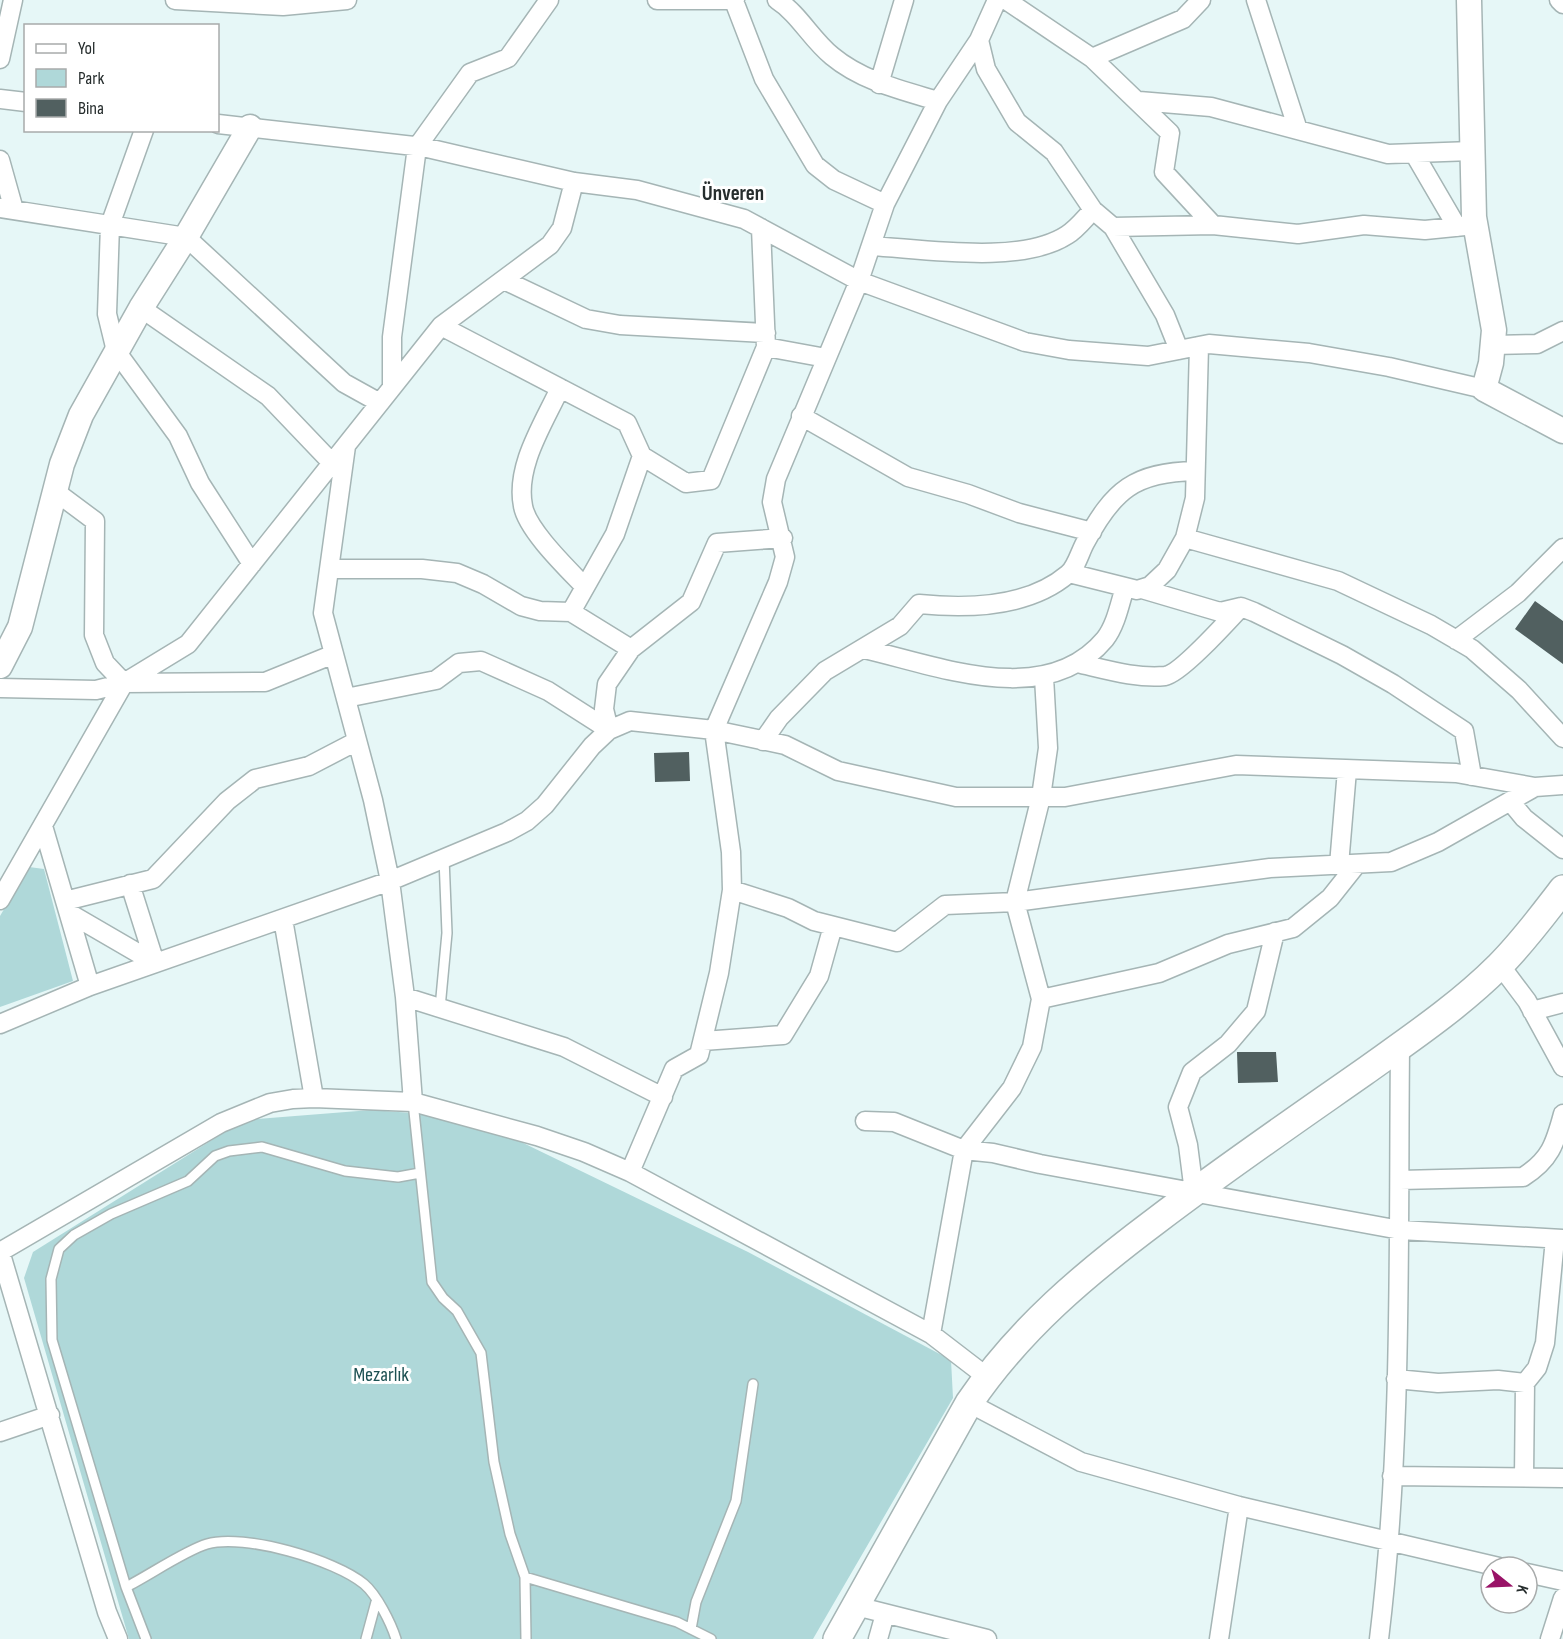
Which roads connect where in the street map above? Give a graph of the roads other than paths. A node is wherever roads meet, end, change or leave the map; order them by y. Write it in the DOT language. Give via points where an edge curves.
graph roads {
  1 [pos="13,0"];
  2 [pos="175,0"];
  3 [pos="347,0"];
  4 [pos="549,0"];
  5 [pos="657,0"];
  6 [pos="735,0"];
  7 [pos="777,0"];
  8 [pos="904,0"];
  9 [pos="997,0"];
  10 [pos="1006,0"];
  11 [pos="1201,0"];
  12 [pos="1256,0"];
  13 [pos="1469,0"];
  14 [pos="1559,0"];
  15 [pos="1563,4"];
  16 [pos="979,40"];
  17 [pos="1092,57"];
  18 [pos="0,59"];
  19 [pos="879,84"];
  20 [pos="0,99"];
  21 [pos="938,101"];
  22 [pos="1139,101"];
  23 [pos="24,102"];
  24 [pos="219,124"];
  25 [pos="250,128"];
  26 [pos="1298,130"];
  27 [pos="143,132"];
  28 [pos="417,147"];
  29 [pos="1472,151"];
  30 [pos="1415,155"];
  31 [pos="0,160"];
  32 [pos="574,182"];
  33 [pos="885,204"];
  34 [pos="7,209"];
  35 [pos="1094,210"];
  36 [pos="110,225"];
  37 [pos="1213,225"];
  38 [pos="1466,226"];
  39 [pos="1113,227"];
  40 [pos="761,228"];
  41 [pos="186,237"];
  42 [pos="871,246"];
  43 [pos="504,280"];
  44 [pos="859,280"];
  45 [pos="141,308"];
  46 [pos="441,326"];
  47 [pos="1563,331"];
  48 [pos="766,340"];
  49 [pos="1493,345"];
  50 [pos="1199,346"];
  51 [pos="1179,350"];
  52 [pos="116,351"];
  53 [pos="826,358"];
  54 [pos="392,387"];
  55 [pos="560,388"];
  56 [pos="1484,389"];
  57 [pos="380,403"];
  58 [pos="801,416"];
  59 [pos="1563,430"];
  60 [pos="346,446"];
  61 [pos="642,456"];
  62 [pos="333,463"];
  63 [pos="1195,471"];
  64 [pos="56,492"];
  65 [pos="1092,531"];
  66 [pos="783,538"];
  67 [pos="1185,538"];
  68 [pos="1563,548"];
  69 [pos="252,564"];
  70 [pos="329,569"];
  71 [pos="1069,573"];
  72 [pos="585,587"];
  73 [pos="1134,588"];
  74 [pos="1241,607"];
  75 [pos="571,612"];
  76 [pos="1456,640"];
  77 [pos="631,649"];
  78 [pos="864,649"];
  79 [pos="334,654"];
  80 [pos="1077,663"];
  81 [pos="0,666"];
  82 [pos="1044,677"];
  83 [pos="124,683"];
  84 [pos="0,688"];
  85 [pos="346,698"];
  86 [pos="609,730"];
  87 [pos="714,730"];
  88 [pos="1563,738"];
  89 [pos="357,741"];
  90 [pos="763,741"];
  91 [pos="1347,770"];
  92 [pos="1472,776"];
  93 [pos="1563,785"];
  94 [pos="1535,787"];
  95 [pos="1041,797"];
  96 [pos="1510,801"];
  97 [pos="43,826"];
  98 [pos="1563,849"];
  99 [pos="444,858"];
  100 [pos="1348,864"];
  101 [pos="390,881"];
  102 [pos="130,885"];
  103 [pos="1563,889"];
  104 [pos="732,890"];
  105 [pos="3,891"];
  106 [pos="1015,902"];
  107 [pos="67,907"];
  108 [pos="283,919"];
  109 [pos="833,926"];
  110 [pos="1275,932"];
  111 [pos="154,963"];
  112 [pos="1500,965"];
  113 [pos="90,986"];
  114 [pos="405,997"];
  115 [pos="1041,999"];
  116 [pos="1563,1003"];
  117 [pos="440,1008"];
  118 [pos="1532,1011"];
  119 [pos="0,1024"];
  120 [pos="703,1041"];
  121 [pos="1400,1047"];
  122 [pos="1563,1067"];
  123 [pos="663,1097"];
  124 [pos="314,1098"];
  125 [pos="413,1102"];
  126 [pos="1563,1114"];
  127 [pos="865,1121"];
  128 [pos="964,1150"];
  129 [pos="630,1172"];
  130 [pos="420,1173"];
  131 [pos="1400,1180"];
  132 [pos="1194,1192"];
  133 [pos="1400,1230"];
  134 [pos="1559,1239"];
  135 [pos="0,1252"];
  136 [pos="931,1334"];
  137 [pos="987,1377"];
  138 [pos="1396,1379"];
  139 [pos="1525,1383"];
  140 [pos="753,1384"];
  141 [pos="969,1403"];
  142 [pos="50,1415"];
  143 [pos="0,1431"];
  144 [pos="1392,1476"];
  145 [pos="1524,1477"];
  146 [pos="1563,1478"];
  147 [pos="1239,1506"];
  148 [pos="1390,1543"];
  149 [pos="1479,1563"];
  150 [pos="1539,1576"];
  151 [pos="525,1577"];
  152 [pos="1563,1581"];
  153 [pos="126,1587"];
  154 [pos="1563,1598"];
  155 [pos="376,1602"];
  156 [pos="856,1606"];
  157 [pos="885,1614"];
  158 [pos="691,1629"];
  159 [pos="978,1638"];
  160 [pos="118,1639"];
  161 [pos="146,1639"];
  162 [pos="366,1639"];
  163 [pos="396,1639"];
  164 [pos="526,1639"];
  165 [pos="711,1639"];
  166 [pos="839,1639"];
  167 [pos="878,1639"];
  168 [pos="1219,1639"];
  169 [pos="1379,1639"];
  170 [pos="1550,1639"];
  1 -- 18 [label="street"];
  2 -- 3 [label="street" via="283,6"];
  4 -- 28 [label="street" via="508,58 470,73"];
  5 -- 6 [label="street"];
  6 -- 33 [label="street" via="764,79 815,165 834,180"];
  7 -- 19 [label="street" via="789,8 832,57"];
  8 -- 19 [label="street"];
  9 -- 16 [label="street"];
  10 -- 17 [label="street"];
  11 -- 17 [label="street" via="1183,19"];
  12 -- 26 [label="street"];
  13 -- 29 [label="street"];
  14 -- 15 [label="street"];
  16 -- 21 [label="street"];
  16 -- 35 [label="street" via="986,69 1017,122 1054,152"];
  17 -- 22 [label="street"];
  19 -- 21 [label="street"];
  20 -- 23 [label="street"];
  21 -- 33 [label="street"];
  22 -- 26 [label="street" via="1211,107"];
  22 -- 37 [label="street" via="1170,133 1164,172"];
  24 -- 25 [label="street"];
  25 -- 28 [label="street"];
  25 -- 41 [label="street"];
  26 -- 30 [label="street" via="1388,154"];
  27 -- 36 [label="street"];
  28 -- 32 [label="street"];
  28 -- 54 [label="street" via="392,337"];
  29 -- 30 [label="street"];
  29 -- 38 [label="street"];
  30 -- 38 [label="street"];
  31 -- 34 [label="street"];
  32 -- 40 [label="street" via="637,190 744,219"];
  32 -- 43 [label="street" via="562,228 550,245"];
  33 -- 42 [label="street"];
  34 -- 36 [label="street"];
  35 -- 39 [label="street"];
  35 -- 42 [label="street" via="1067,235 1036,248 986,253"];
  36 -- 41 [label="street"];
  36 -- 52 [label="street" via="107,314"];
  37 -- 38 [label="street" via="1298,234 1364,225 1425,230"];
  37 -- 39 [label="street"];
  38 -- 49 [label="street" via="1494,330"];
  39 -- 51 [label="street" via="1165,315"];
  40 -- 44 [label="street"];
  40 -- 48 [label="street"];
  41 -- 45 [label="street"];
  41 -- 57 [label="street" via="344,383"];
  42 -- 44 [label="street"];
  43 -- 46 [label="street"];
  43 -- 48 [label="street" via="586,319"];
  44 -- 51 [label="street" via="1025,342 1148,356"];
  44 -- 53 [label="street"];
  45 -- 52 [label="street"];
  45 -- 62 [label="street" via="268,396"];
  46 -- 54 [label="street"];
  46 -- 55 [label="street"];
  47 -- 49 [label="street" via="1537,344"];
  48 -- 53 [label="street"];
  48 -- 61 [label="street" via="711,480 686,483"];
  49 -- 56 [label="street"];
  50 -- 51 [label="street"];
  50 -- 56 [label="street" via="1309,354"];
  50 -- 63 [label="street"];
  52 -- 64 [label="street" via="81,415"];
  52 -- 69 [label="street" via="178,436 200,483"];
  53 -- 58 [label="street"];
  54 -- 57 [label="street"];
  55 -- 61 [label="street" via="627,423"];
  55 -- 72 [label="street" via="525,461 523,507 543,542"];
  56 -- 59 [label="street"];
  57 -- 60 [label="street"];
  58 -- 65 [label="street" via="909,477 1019,513"];
  58 -- 66 [label="street" via="776,479 772,502"];
  60 -- 62 [label="street"];
  60 -- 70 [label="street"];
  61 -- 72 [label="street" via="615,534"];
  62 -- 69 [label="street"];
  63 -- 65 [label="street" via="1167,471 1132,482 1119,492"];
  63 -- 67 [label="street" via="1195,498"];
  64 -- 81 [label="street" via="20,627"];
  64 -- 83 [label="street" via="94,521 94,635 105,663"];
  65 -- 71 [label="street"];
  66 -- 77 [label="street" via="717,543 691,602"];
  66 -- 87 [label="street" via="785,557 778,582"];
  67 -- 73 [label="street" via="1167,570 1150,586"];
  67 -- 76 [label="street" via="1338,581"];
  68 -- 76 [label="street" via="1518,593"];
  69 -- 83 [label="street" via="188,644"];
  70 -- 75 [label="street" via="457,573 521,606"];
  70 -- 79 [label="street" via="323,614"];
  71 -- 73 [label="street"];
  71 -- 78 [label="street" via="1036,594 993,604 919,604 900,626"];
  72 -- 75 [label="street"];
  73 -- 74 [label="street" via="1220,612"];
  73 -- 80 [label="street" via="1106,638"];
  74 -- 80 [label="street" via="1167,676 1117,672"];
  74 -- 92 [label="street" via="1342,655 1464,731"];
  75 -- 77 [label="street"];
  76 -- 88 [label="street" via="1519,690"];
  77 -- 86 [label="street" via="608,684 604,709"];
  78 -- 82 [label="street" via="988,677"];
  78 -- 90 [label="street" via="825,671 779,718"];
  79 -- 83 [label="street" via="265,682"];
  79 -- 85 [label="street"];
  80 -- 82 [label="street"];
  82 -- 95 [label="street" via="1048,748"];
  83 -- 84 [label="street" via="96,690"];
  83 -- 97 [label="street"];
  85 -- 86 [label="street" via="436,680 459,663 481,661 548,691"];
  85 -- 89 [label="street"];
  86 -- 87 [label="street" via="630,721"];
  86 -- 99 [label="street" via="527,821"];
  87 -- 90 [label="street"];
  87 -- 104 [label="street" via="731,852"];
  89 -- 101 [label="street"];
  89 -- 102 [label="street" via="309,766 255,778 203,824 153,879"];
  90 -- 95 [label="street" via="785,745 838,771 956,796"];
  91 -- 92 [label="street"];
  91 -- 95 [label="street" via="1236,765 1065,797"];
  91 -- 100 [label="street"];
  92 -- 94 [label="street"];
  93 -- 94 [label="street"];
  94 -- 96 [label="street"];
  95 -- 106 [label="street"];
  96 -- 98 [label="street" via="1524,818"];
  96 -- 100 [label="street" via="1438,842 1391,862"];
  97 -- 105 [label="street"];
  97 -- 107 [label="street"];
  99 -- 101 [label="street"];
  99 -- 117 [label="lane" via="447,933"];
  100 -- 106 [label="street" via="1270,868"];
  100 -- 110 [label="street" via="1330,898 1293,927"];
  101 -- 108 [label="street"];
  101 -- 114 [label="street"];
  102 -- 107 [label="street"];
  102 -- 111 [label="street"];
  103 -- 112 [label="main road"];
  104 -- 109 [label="street"];
  104 -- 120 [label="street"];
  106 -- 109 [label="street" via="945,905 897,942"];
  106 -- 115 [label="street"];
  107 -- 111 [label="street"];
  107 -- 113 [label="street"];
  108 -- 111 [label="street"];
  108 -- 124 [label="street"];
  109 -- 120 [label="street" via="819,976 783,1035"];
  110 -- 115 [label="street" via="1228,944 1159,973"];
  110 -- 132 [label="street" via="1256,1011 1228,1044 1192,1072 1178,1107"];
  111 -- 113 [label="street"];
  112 -- 118 [label="street"];
  112 -- 121 [label="main road"];
  113 -- 119 [label="street"];
  114 -- 117 [label="street"];
  114 -- 125 [label="street"];
  115 -- 128 [label="street" via="1032,1047 1012,1088"];
  116 -- 118 [label="street"];
  117 -- 123 [label="street" via="564,1047"];
  118 -- 122 [label="street"];
  120 -- 123 [label="street" via="699,1055 674,1069"];
  121 -- 131 [label="street"];
  121 -- 132 [label="main road"];
  123 -- 129 [label="street"];
  124 -- 125 [label="street"];
  124 -- 135 [label="street" via="270,1104 221,1123"];
  125 -- 129 [label="street" via="537,1136"];
  125 -- 130 [label="lane"];
  126 -- 131 [label="street" via="1551,1151 1540,1166 1523,1177"];
  127 -- 128 [label="street" via="894,1122"];
  128 -- 132 [label="street"];
  128 -- 136 [label="street"];
  129 -- 136 [label="street"];
  130 -- 151 [label="lane" via="432,1282 457,1311 481,1353 494,1462 510,1534"];
  130 -- 153 [label="lane" via="398,1177 345,1171 262,1147 229,1151 215,1156 188,1180 111,1214 74,1235 59,1249 51,1280 52,1340"];
  131 -- 133 [label="street"];
  132 -- 133 [label="street"];
  132 -- 137 [label="main road" via="1072,1286 1042,1313"];
  133 -- 134 [label="street"];
  133 -- 138 [label="street"];
  134 -- 139 [label="street" via="1545,1343 1537,1368"];
  135 -- 142 [label="street"];
  136 -- 137 [label="street"];
  137 -- 141 [label="main road"];
  138 -- 139 [label="street"];
  138 -- 144 [label="street"];
  139 -- 145 [label="street"];
  140 -- 158 [label="lane" via="736,1502 696,1602"];
  141 -- 147 [label="street" via="1082,1462"];
  141 -- 156 [label="main road"];
  142 -- 143 [label="street"];
  142 -- 160 [label="street"];
  144 -- 145 [label="street"];
  144 -- 148 [label="street"];
  145 -- 146 [label="street"];
  147 -- 148 [label="street"];
  147 -- 168 [label="street"];
  148 -- 149 [label="street"];
  148 -- 169 [label="street"];
  150 -- 152 [label="street"];
  151 -- 158 [label="lane"];
  151 -- 164 [label="lane"];
  153 -- 155 [label="lane" via="207,1544 233,1542 304,1555 334,1567 365,1585"];
  153 -- 161 [label="lane"];
  154 -- 170 [label="street"];
  155 -- 162 [label="lane"];
  155 -- 163 [label="lane"];
  156 -- 157 [label="street"];
  156 -- 166 [label="main road"];
  157 -- 159 [label="street"];
  157 -- 167 [label="street"];
  158 -- 165 [label="lane"];
}
